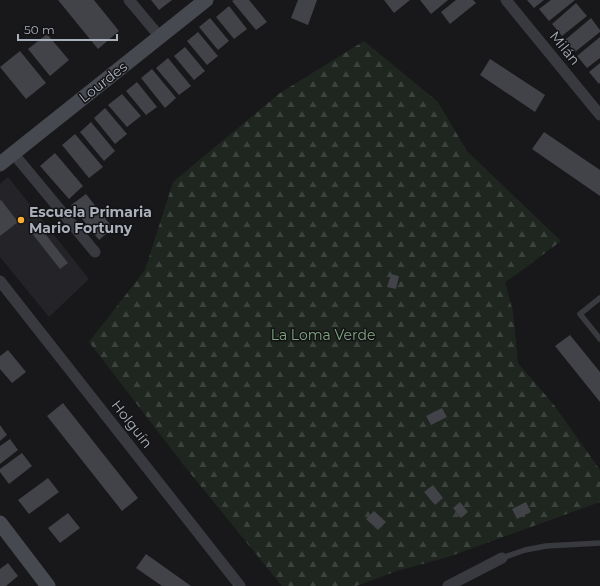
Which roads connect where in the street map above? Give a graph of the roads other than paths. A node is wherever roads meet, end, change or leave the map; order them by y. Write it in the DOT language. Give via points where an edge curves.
graph roads {
  1 [pos="129,0"];
  2 [pos="206,0"];
  3 [pos="506,0"];
  4 [pos="160,37"];
  5 [pos="600,115"];
  6 [pos="14,153"];
  7 [pos="0,164"];
  8 [pos="95,252"];
  9 [pos="0,281"];
  10 [pos="600,298"];
  11 [pos="600,339"];
  12 [pos="0,523"];
  13 [pos="600,543"];
  14 [pos="502,558"];
  15 [pos="48,586"];
  16 [pos="240,586"];
  17 [pos="448,586"];
  1 -- 4 [label="street"];
  2 -- 4 [label="street, Lourdes"];
  3 -- 5 [label="street, Milán"];
  4 -- 6 [label="street, Lourdes"];
  6 -- 7 [label="street, Lourdes"];
  6 -- 8 [label="street"];
  9 -- 16 [label="street, Holguín"];
  10 -- 11 [label="lane" via="580,314"];
  12 -- 15 [label="street"];
  13 -- 14 [label="lane" via="546,546"];
  14 -- 17 [label="street"];
}
